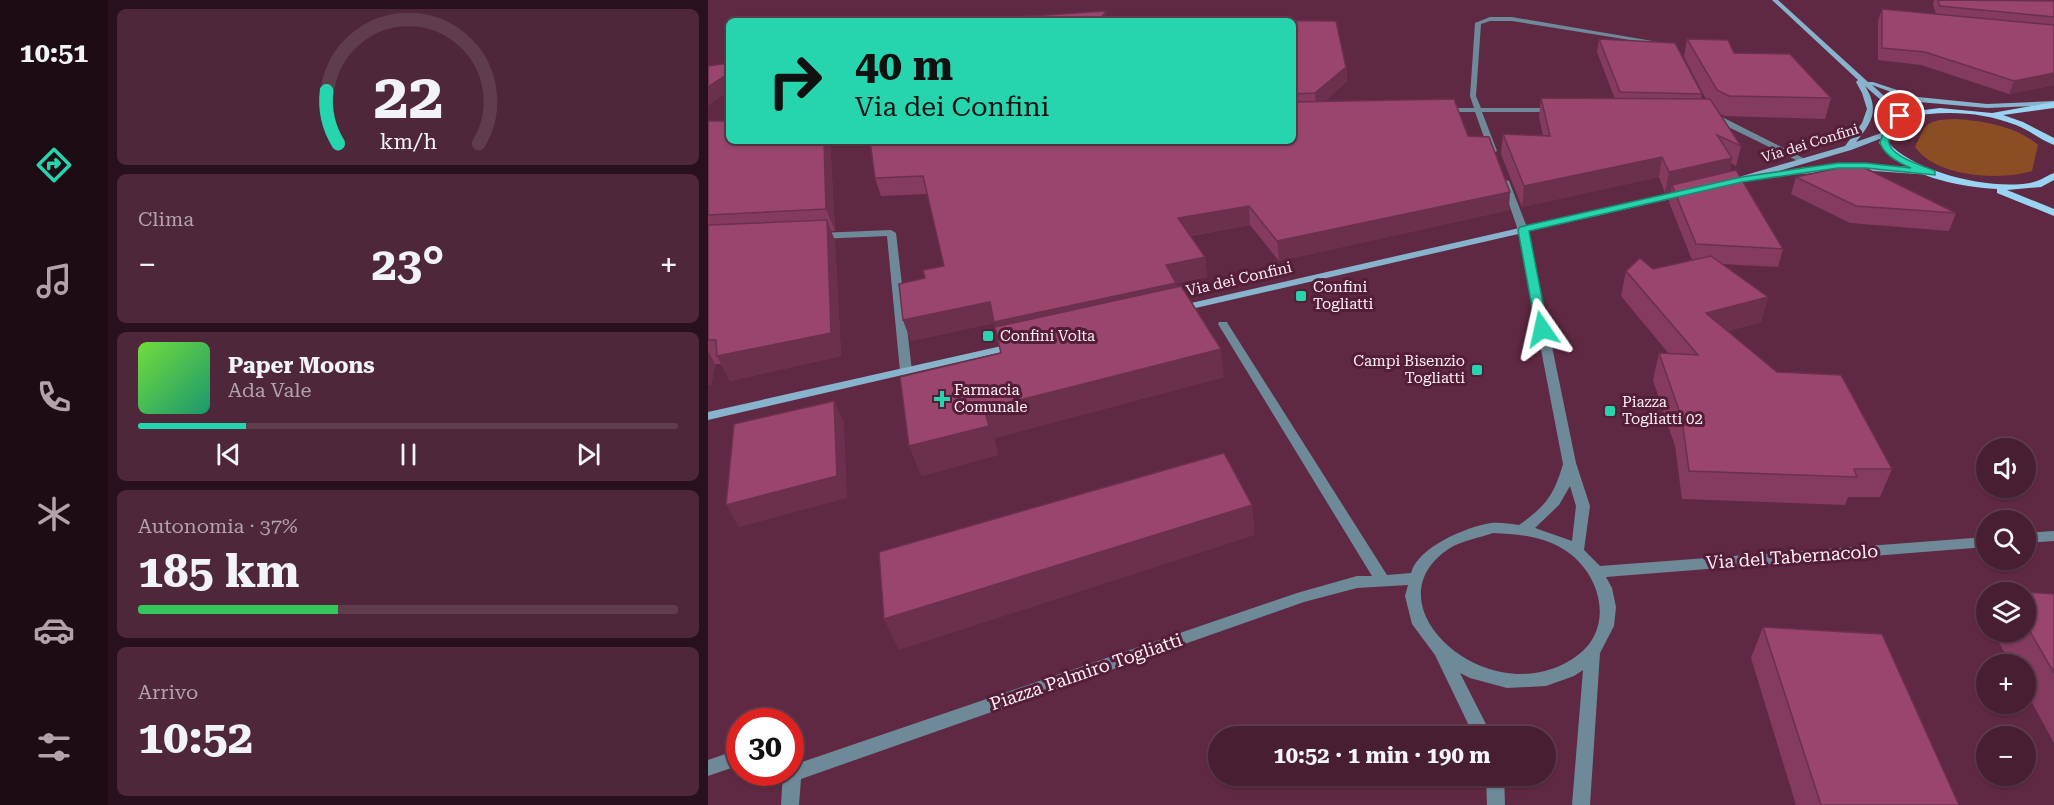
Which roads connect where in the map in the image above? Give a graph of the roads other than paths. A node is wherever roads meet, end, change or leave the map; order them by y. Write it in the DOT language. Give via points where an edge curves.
graph roads {
  1 [pos="1775,0"];
  2 [pos="1672,45"];
  3 [pos="1854,74"];
  4 [pos="1914,99"];
  5 [pos="2054,104"];
  6 [pos="1477,109"];
  7 [pos="1438,110"];
  8 [pos="1569,111"];
  9 [pos="1962,111"];
  10 [pos="1697,113"];
  11 [pos="1981,114"];
  12 [pos="1900,116"];
  13 [pos="1887,133"];
  14 [pos="2054,142"];
  15 [pos="1848,148"];
  16 [pos="1496,159"];
  17 [pos="1805,161"];
  18 [pos="1500,170"];
  19 [pos="1932,173"];
  20 [pos="2054,176"];
  21 [pos="1742,180"];
  22 [pos="1975,183"];
  23 [pos="1713,186"];
  24 [pos="1691,191"];
  25 [pos="2054,213"];
  26 [pos="1523,230"];
  27 [pos="811,237"];
  28 [pos="1166,312"];
  29 [pos="1223,324"];
  30 [pos="1026,344"];
  31 [pos="906,371"];
  32 [pos="708,416"];
  33 [pos="1569,463"];
  34 [pos="1524,529"];
  35 [pos="2054,536"];
  36 [pos="2036,537"];
  37 [pos="1976,543"];
  38 [pos="1577,550"];
  39 [pos="1599,572"];
  40 [pos="1413,579"];
  41 [pos="1382,580"];
  42 [pos="1443,654"];
  43 [pos="1592,654"];
  44 [pos="1478,726"];
  45 [pos="726,762"];
  46 [pos="708,768"];
  47 [pos="804,770"];
  48 [pos="791,786"];
  49 [pos="1495,786"];
  50 [pos="790,805"];
  51 [pos="1496,805"];
  52 [pos="1581,805"];
  1 -- 3 [label="street"];
  2 -- 6 [label="street" via="1512,19 1480,21 1473,96"];
  3 -- 4 [label="street"];
  3 -- 12 [label="street"];
  3 -- 15 [label="street" via="1872,109"];
  4 -- 5 [label="street" via="1987,106"];
  4 -- 9 [label="street"];
  5 -- 11 [label="main road"];
  6 -- 7 [label="street"];
  6 -- 8 [label="street"];
  6 -- 16 [label="street"];
  9 -- 11 [label="main road"];
  9 -- 12 [label="main road" via="1921,111"];
  10 -- 17 [label="street" via="1708,113"];
  11 -- 14 [label="main road" via="2023,125"];
  12 -- 13 [label="main road"];
  13 -- 15 [label="street, Via dei Confini"];
  13 -- 19 [label="main road, Via dei Confini" via="1884,143 1891,154"];
  15 -- 17 [label="street, Via dei Confini"];
  17 -- 21 [label="street, Via dei Confini"];
  18 -- 26 [label="street"];
  19 -- 21 [label="street, Via dei Confini" via="1866,165 1838,166"];
  19 -- 22 [label="main road, Via dei Confini"];
  20 -- 22 [label="main road, Via dei Confini" via="2030,186"];
  21 -- 23 [label="street, Via dei Confini"];
  22 -- 25 [label="main road"];
  24 -- 26 [label="street, Via dei Confini"];
  26 -- 28 [label="street, Via dei Confini"];
  26 -- 33 [label="street"];
  27 -- 31 [label="street" via="891,233"];
  29 -- 41 [label="street"];
  30 -- 31 [label="street"];
  31 -- 32 [label="street"];
  33 -- 34 [label="street" via="1565,486 1557,501"];
  33 -- 38 [label="street" via="1583,506"];
  34 -- 38 [label="street"];
  34 -- 40 [label="street" via="1492,528 1455,538 1432,552"];
  35 -- 36 [label="street"];
  37 -- 39 [label="street, Via del Tabernacolo"];
  38 -- 39 [label="street"];
  39 -- 43 [label="street" via="1609,605 1602,638"];
  40 -- 41 [label="street, Piazza Palmiro Togliatti"];
  40 -- 42 [label="street" via="1413,607 1418,622"];
  41 -- 47 [label="street, Piazza Palmiro Togliatti" via="1334,587 1302,597"];
  42 -- 43 [label="street" via="1486,677 1523,682 1563,674"];
  42 -- 44 [label="street"];
  43 -- 52 [label="street"];
  45 -- 46 [label="street"];
  48 -- 50 [label="street"];
  49 -- 51 [label="street"];
}
